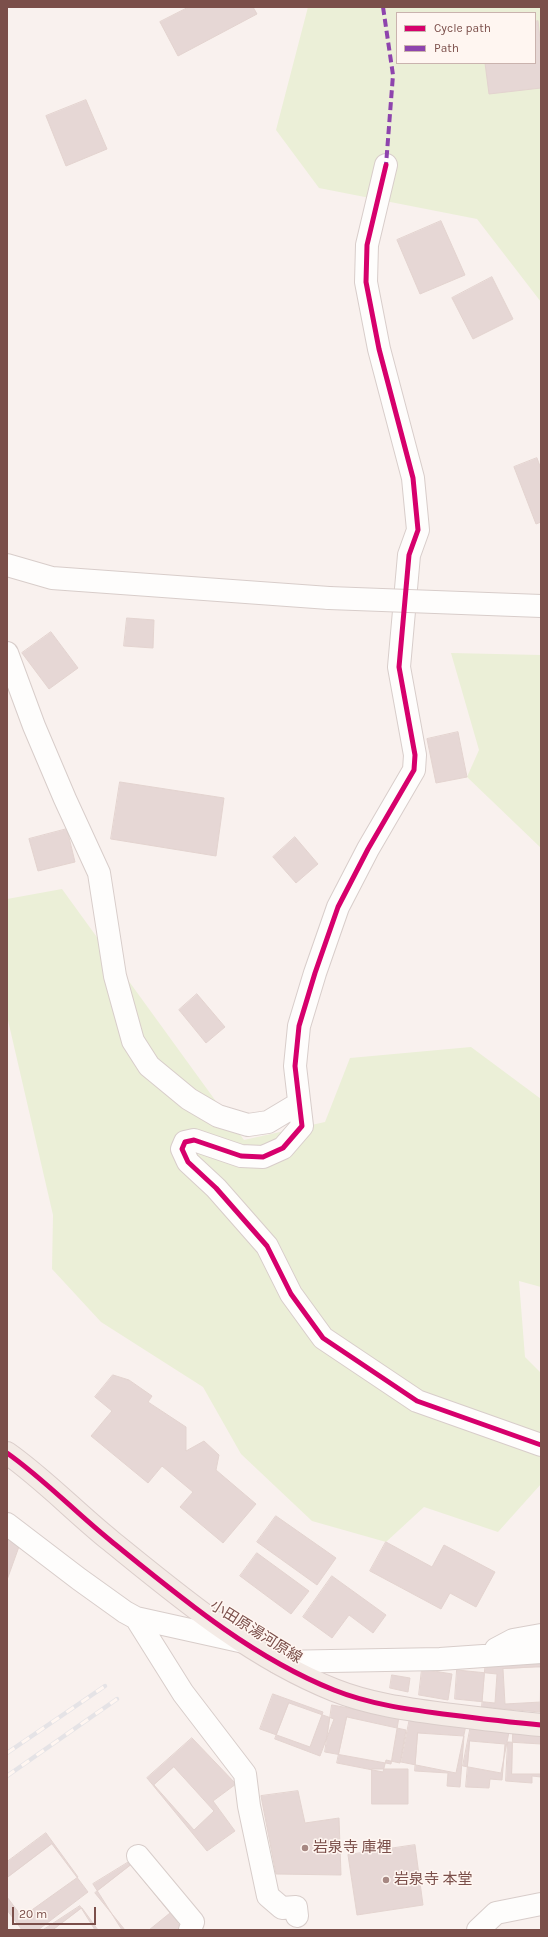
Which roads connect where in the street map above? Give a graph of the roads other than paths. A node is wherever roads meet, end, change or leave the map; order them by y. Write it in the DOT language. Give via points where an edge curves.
graph roads {
  1 [pos="386,165"];
  2 [pos="7,565"];
  3 [pos="541,606"];
  4 [pos="7,653"];
  5 [pos="298,1104"];
  6 [pos="541,1445"];
  7 [pos="7,1453"];
  8 [pos="7,1524"];
  9 [pos="136,1618"];
  10 [pos="541,1635"];
  11 [pos="245,1642"];
  12 [pos="541,1652"];
  13 [pos="482,1656"];
  14 [pos="277,1662"];
  15 [pos="541,1725"];
  16 [pos="138,1856"];
  17 [pos="541,1904"];
  18 [pos="297,1916"];
  19 [pos="190,1930"];
  20 [pos="478,1930"];
  1 -- 5 [label="street" via="367,245 366,282 379,349 414,478 418,530 409,555 399,667 415,755 414,770 338,907 315,973 299,1026 295,1066"];
  2 -- 3 [label="street, bridge" via="52,578 329,598"];
  4 -- 5 [label="street" via="34,726 99,873 115,976 133,1041 149,1066 189,1099 218,1116 248,1125 268,1122"];
  5 -- 6 [label="street" via="302,1126 283,1148 263,1156 241,1156 194,1140 185,1142 182,1149 188,1162 216,1188 267,1246 291,1294 323,1338 417,1401"];
  7 -- 11 [label="main road, 小田原湯河原線" via="28,1468 77,1514 179,1596"];
  8 -- 9 [label="street" via="79,1579"];
  9 -- 11 [label="street"];
  9 -- 18 [label="street" via="183,1693 245,1774 268,1896 282,1908 296,1907"];
  10 -- 13 [label="street" via="513,1640"];
  11 -- 14 [label="main road, 小田原湯河原線"];
  12 -- 13 [label="street"];
  13 -- 14 [label="street"];
  14 -- 15 [label="main road, 小田原湯河原線" via="334,1690 394,1708"];
  16 -- 19 [label="street" via="193,1922"];
  17 -- 20 [label="street" via="496,1913"];
}
